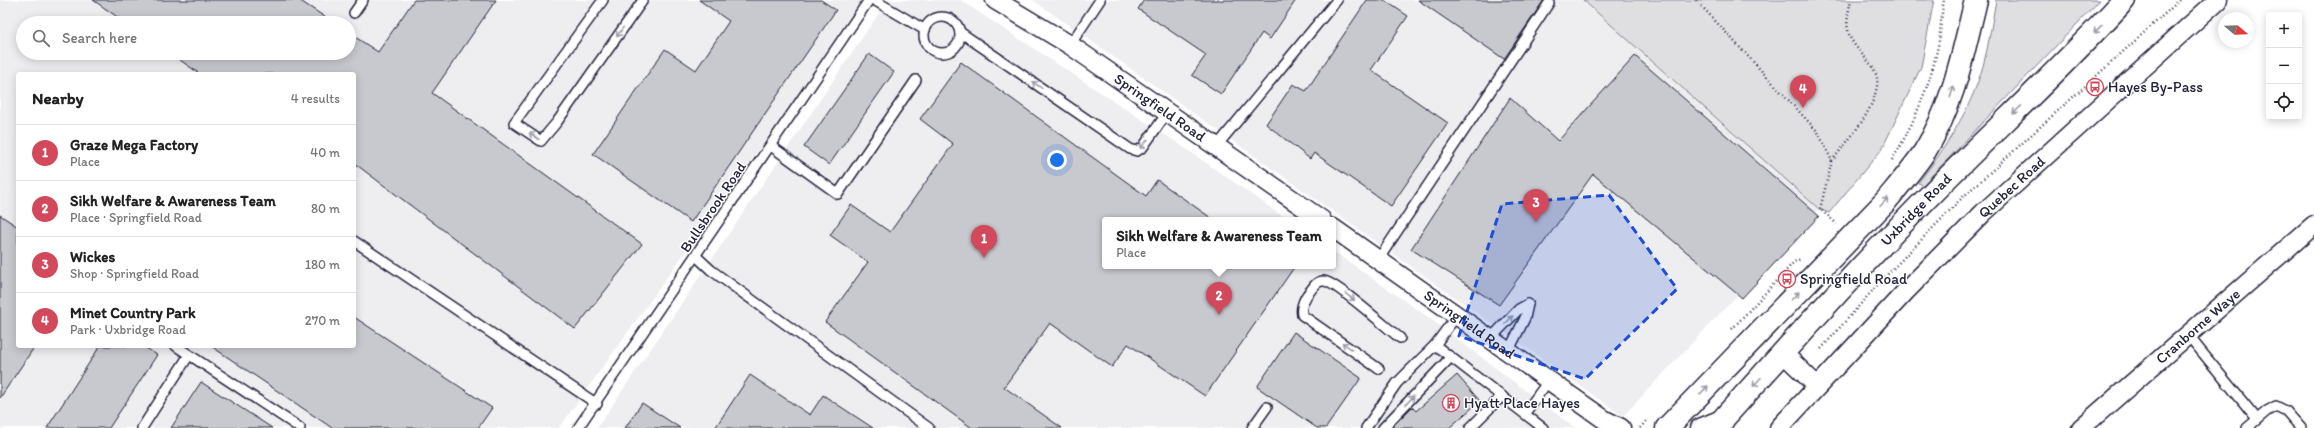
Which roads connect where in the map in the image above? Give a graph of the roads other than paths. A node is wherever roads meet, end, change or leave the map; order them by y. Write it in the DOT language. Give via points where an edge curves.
graph roads {
  1 [pos="363,0"];
  2 [pos="603,0"];
  3 [pos="643,0"];
  4 [pos="869,0"];
  5 [pos="874,0"];
  6 [pos="996,0"];
  7 [pos="1100,0"];
  8 [pos="1337,0"];
  9 [pos="1976,0"];
  10 [pos="2124,0"];
  11 [pos="2218,0"];
  12 [pos="1549,3"];
  13 [pos="354,13"];
  14 [pos="925,30"];
  15 [pos="960,32"];
  16 [pos="1070,45"];
  17 [pos="916,80"];
  18 [pos="1167,113"];
  19 [pos="771,146"];
  20 [pos="1216,147"];
  21 [pos="1318,217"];
  22 [pos="2314,226"];
  23 [pos="1336,230"];
  24 [pos="356,242"];
  25 [pos="696,256"];
  26 [pos="1378,260"];
  27 [pos="1457,315"];
  28 [pos="2187,334"];
  29 [pos="1400,338"];
  30 [pos="1491,338"];
  31 [pos="1436,345"];
  32 [pos="179,348"];
  33 [pos="1509,350"];
  34 [pos="1783,353"];
  35 [pos="189,355"];
  36 [pos="1451,357"];
  37 [pos="1378,369"];
  38 [pos="1549,380"];
  39 [pos="1817,386"];
  40 [pos="1502,396"];
  41 [pos="597,404"];
  42 [pos="1267,407"];
  43 [pos="1525,413"];
  44 [pos="2257,419"];
  45 [pos="1721,423"];
  46 [pos="1607,424"];
  47 [pos="1669,424"];
  48 [pos="142,428"];
  49 [pos="300,428"];
  50 [pos="578,428"];
  51 [pos="929,428"];
  52 [pos="1252,428"];
  53 [pos="1366,428"];
  54 [pos="1383,428"];
  55 [pos="1470,428"];
  56 [pos="1543,428"];
  57 [pos="1621,428"];
  58 [pos="1700,428"];
  59 [pos="1779,428"];
  60 [pos="2081,428"];
  61 [pos="2247,428"];
  62 [pos="2301,428"];
  1 -- 13 [label="lane"];
  3 -- 2 [label="lane, one-way" via="541,141 514,123"];
  4 -- 19 [label="lane, Bullsbrook Road"];
  5 -- 14 [label="lane"];
  6 -- 16 [label="street, Springfield Road"];
  7 -- 16 [label="lane"];
  8 -- 20 [label="lane"];
  47 -- 9 [label="main road, Uxbridge Road, one-way" via="1885,202 1914,166 1929,143 1951,97"];
  10 -- 34 [label="main road, Uxbridge Road, one-way" via="2045,83 1931,194"];
  11 -- 39 [label="street, Quebec Road" via="1983,213"];
  12 -- 26 [label="lane"];
  14 -- 15 [label="lane" via="932,21 943,18 954,22"];
  14 -- 15 [label="lane" via="929,47 939,53 955,48"];
  18 -- 15 [label="lane, one-way" via="1143,147 1137,152 1130,150"];
  16 -- 18 [label="street, Springfield Road"];
  17 -- 19 [label="lane" via="838,194"];
  18 -- 20 [label="street, Springfield Road"];
  19 -- 25 [label="lane, Bullsbrook Road"];
  20 -- 21 [label="street, Springfield Road"];
  22 -- 28 [label="street, Cranborne Waye"];
  23 -- 26 [label="street, Springfield Road"];
  24 -- 41 [label="lane"];
  25 -- 41 [label="lane, Bullsbrook Road"];
  25 -- 51 [label="lane" via="711,270"];
  26 -- 27 [label="street, Springfield Road"];
  27 -- 30 [label="street, Springfield Road"];
  27 -- 31 [label="lane"];
  28 -- 44 [label="lane"];
  28 -- 60 [label="street, Cranborne Waye"];
  37 -- 29 [label="lane, one-way" via="1302,315 1301,310 1307,293 1317,283 1329,283"];
  30 -- 33 [label="street, Springfield Road"];
  30 -- 33 [label="lane, one-way" via="1519,309 1528,304 1525,318"];
  31 -- 36 [label="lane"];
  31 -- 53 [label="lane" via="1397,383"];
  32 -- 35 [label="lane"];
  33 -- 38 [label="street, Springfield Road"];
  34 -- 39 [label="street"];
  34 -- 45 [label="main road, Uxbridge Road, one-way"];
  35 -- 48 [label="lane"];
  35 -- 49 [label="lane"];
  36 -- 40 [label="lane"];
  54 -- 36 [label="lane, one-way"];
  38 -- 43 [label="lane"];
  38 -- 46 [label="street, Springfield Road"];
  39 -- 59 [label="street, Quebec Road"];
  40 -- 43 [label="lane"];
  40 -- 55 [label="lane"];
  41 -- 50 [label="lane, Bullsbrook Road"];
  42 -- 52 [label="lane"];
  43 -- 56 [label="lane"];
  44 -- 61 [label="lane"];
  44 -- 62 [label="lane" via="2272,408 2280,407"];
  45 -- 58 [label="street"];
  46 -- 57 [label="street, Springfield Road"];
}
